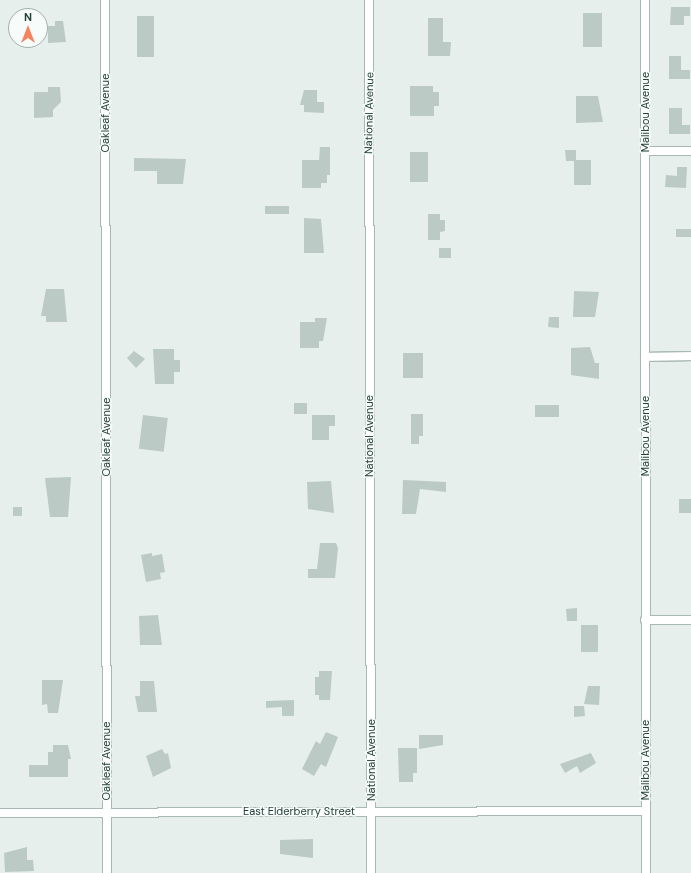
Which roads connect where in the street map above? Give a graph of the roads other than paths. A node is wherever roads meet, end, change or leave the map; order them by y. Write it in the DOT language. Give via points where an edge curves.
graph roads {
  1 [pos="105,0"];
  2 [pos="369,0"];
  3 [pos="644,0"];
  4 [pos="645,151"];
  5 [pos="691,151"];
  6 [pos="691,356"];
  7 [pos="645,357"];
  8 [pos="645,620"];
  9 [pos="691,620"];
  10 [pos="371,811"];
  11 [pos="646,811"];
  12 [pos="106,812"];
  13 [pos="0,813"];
  14 [pos="108,873"];
  15 [pos="371,873"];
  16 [pos="646,873"];
  1 -- 12 [label="street, Oakleaf Avenue"];
  2 -- 10 [label="street, National Avenue"];
  3 -- 4 [label="street, Malibou Avenue"];
  4 -- 5 [label="street"];
  4 -- 7 [label="street, Malibou Avenue"];
  6 -- 7 [label="street"];
  7 -- 8 [label="street, Malibou Avenue"];
  8 -- 9 [label="street"];
  8 -- 11 [label="street, Malibou Avenue"];
  10 -- 11 [label="street, East Elderberry Street"];
  10 -- 12 [label="street, East Elderberry Street"];
  10 -- 15 [label="street, National Avenue"];
  11 -- 16 [label="street, Malibou Avenue"];
  12 -- 13 [label="street, East Elderberry Street"];
  12 -- 14 [label="street, Oakleaf Avenue"];
}
